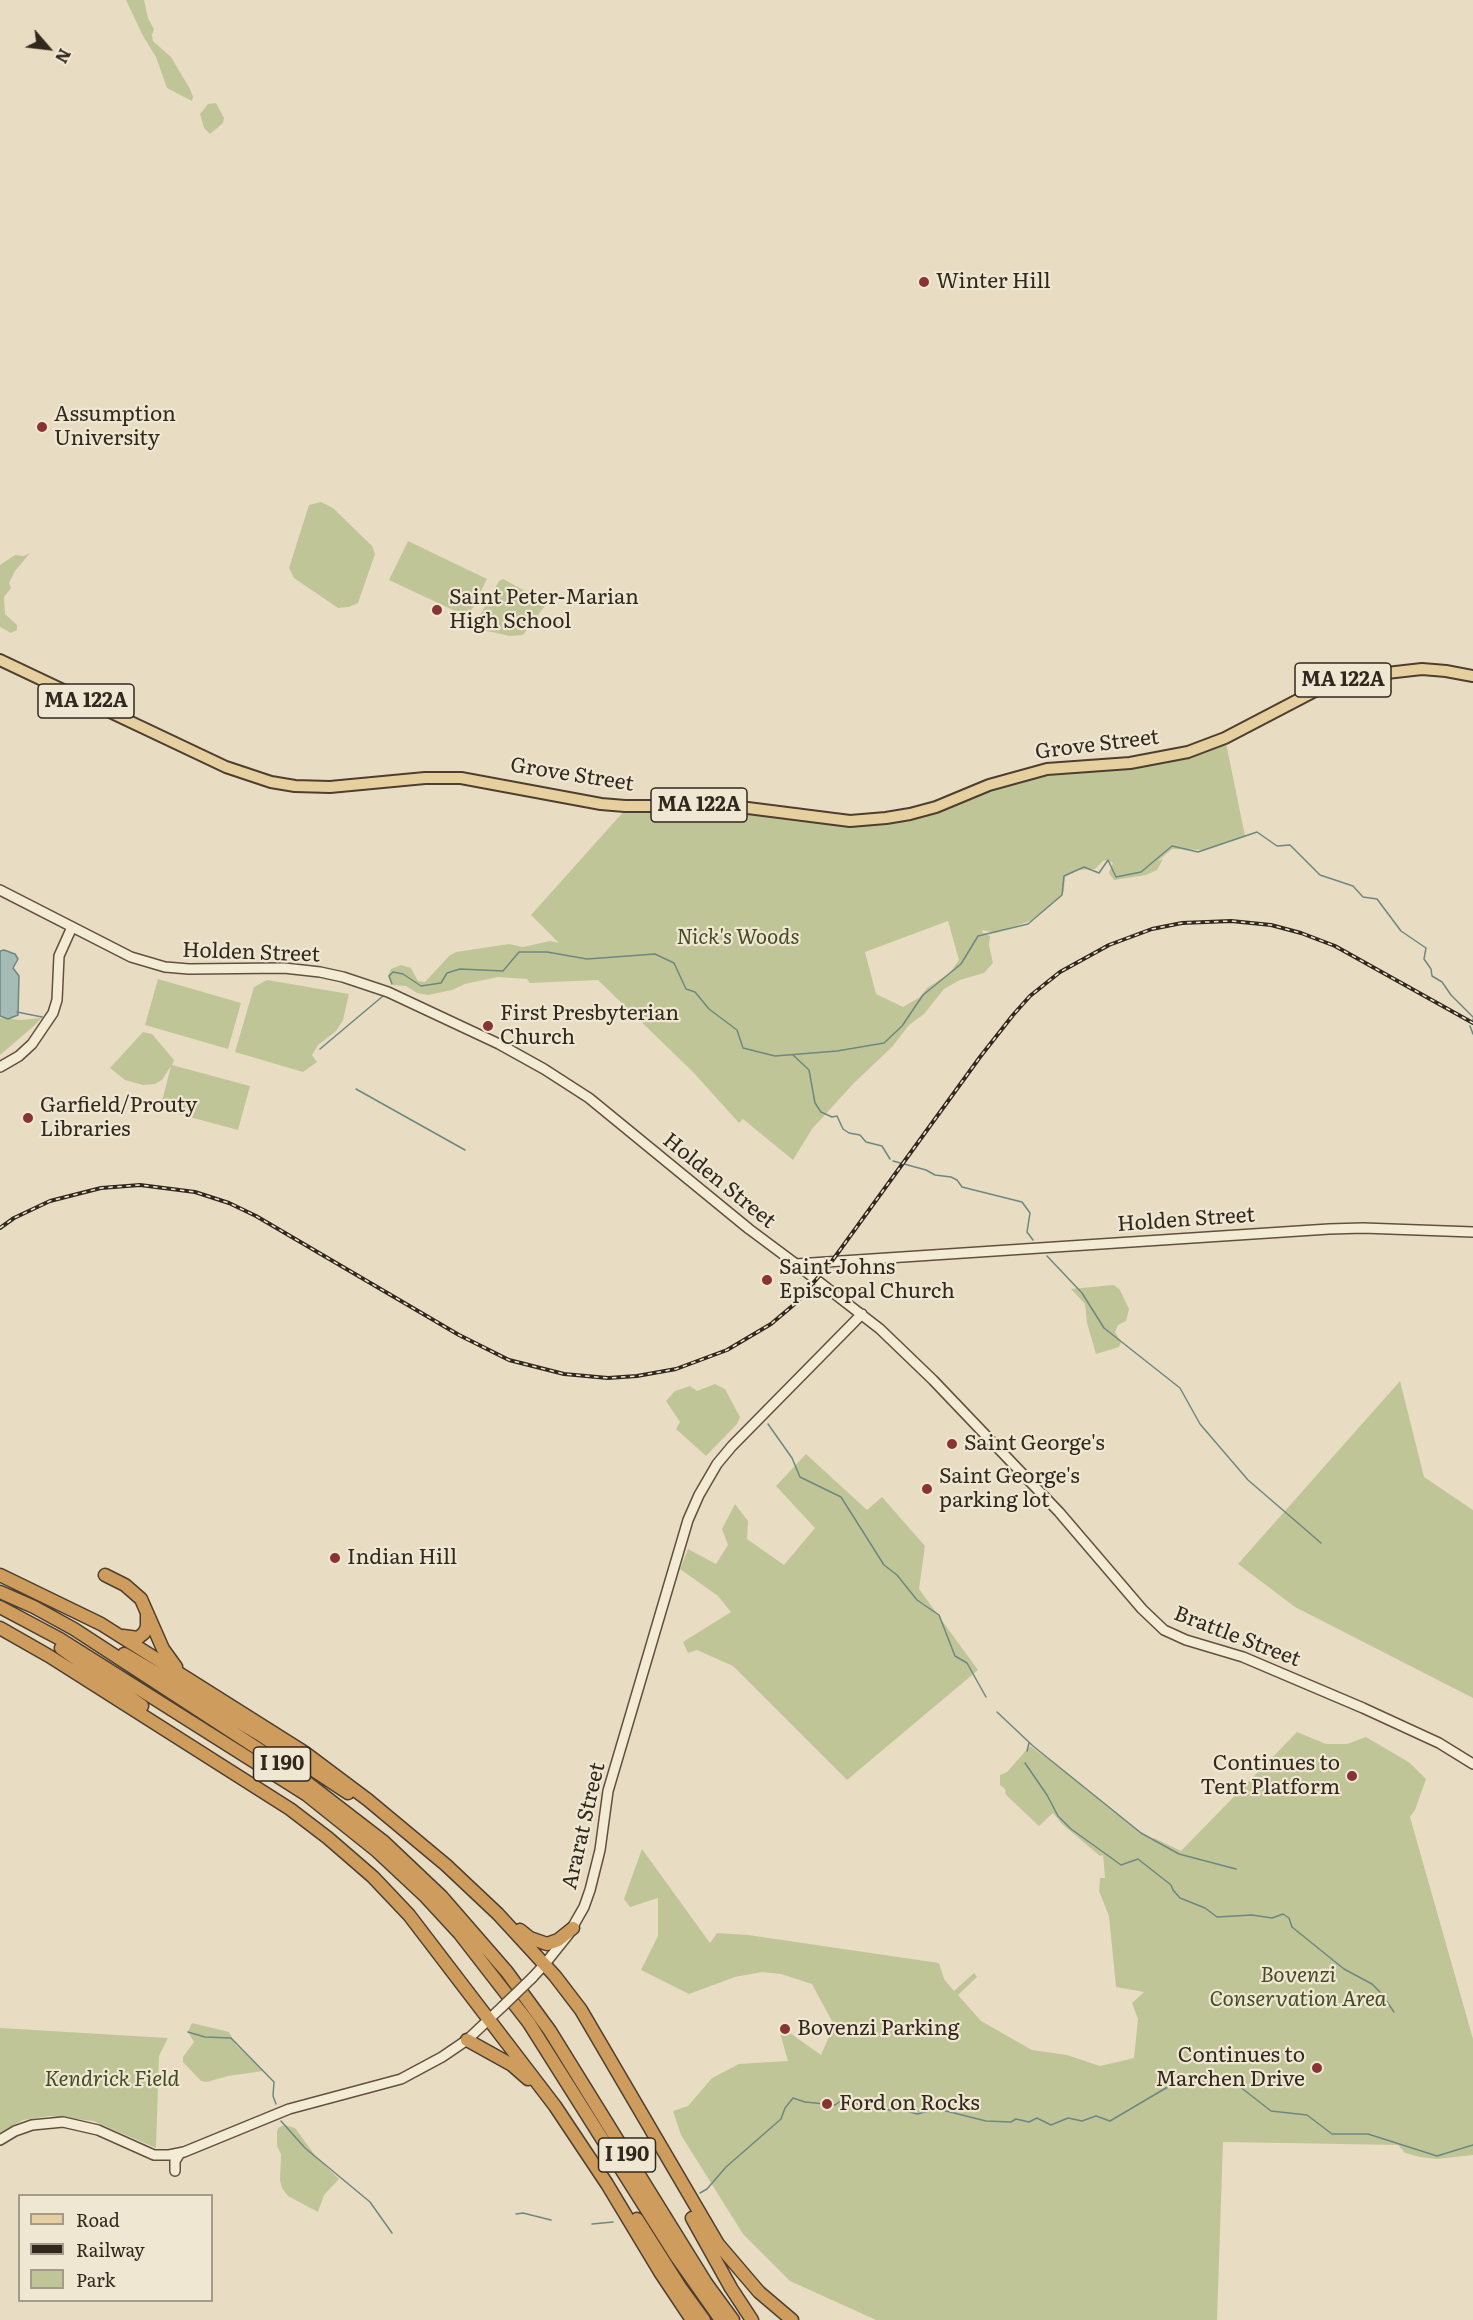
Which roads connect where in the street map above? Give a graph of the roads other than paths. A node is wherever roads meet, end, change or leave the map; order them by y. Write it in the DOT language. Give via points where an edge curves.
graph roads {
  1 [pos="0,660"];
  2 [pos="1473,676"];
  3 [pos="0,890"];
  4 [pos="72,927"];
  5 [pos="0,1066"];
  6 [pos="1473,1233"];
  7 [pos="825,1262"];
  8 [pos="796,1264"];
  9 [pos="814,1278"];
  10 [pos="862,1314"];
  11 [pos="0,1575"];
  12 [pos="105,1575"];
  13 [pos="0,1592"];
  14 [pos="0,1607"];
  15 [pos="145,1607"];
  16 [pos="18,1615"];
  17 [pos="0,1628"];
  18 [pos="74,1629"];
  19 [pos="120,1635"];
  20 [pos="190,1680"];
  21 [pos="1473,1764"];
  22 [pos="319,1830"];
  23 [pos="446,1865"];
  24 [pos="495,1911"];
  25 [pos="573,1928"];
  26 [pos="544,1965"];
  27 [pos="489,2020"];
  28 [pos="467,2040"];
  29 [pos="555,2106"];
  30 [pos="647,2126"];
  31 [pos="0,2140"];
  32 [pos="180,2153"];
  33 [pos="175,2171"];
  34 [pos="607,2184"];
  35 [pos="692,2320"];
  36 [pos="704,2320"];
  37 [pos="721,2320"];
  38 [pos="733,2320"];
  39 [pos="752,2320"];
  40 [pos="792,2320"];
  1 -- 2 [label="main road, Grove Street / MA 122A" via="237,772 271,782 330,787 461,778 602,804 732,806 862,820 918,812 989,785 1047,769 1142,762 1188,752 1225,738 1315,691 1360,676 1422,669"];
  3 -- 4 [label="main road, Holden Street"];
  4 -- 5 [label="main road" via="59,956 53,1013 32,1044"];
  4 -- 8 [label="main road, Holden Street" via="125,955 165,967 308,970 354,980 399,997 518,1054 569,1084"];
  6 -- 7 [label="main road, Holden Street" via="1329,1229"];
  7 -- 8 [label="main road, Holden Street"];
  7 -- 9 [label="main road" via="815,1270"];
  8 -- 9 [label="main road, Brattle Street"];
  9 -- 10 [label="main road, Brattle Street"];
  10 -- 21 [label="main road, Brattle Street" via="961,1409 1164,1630 1254,1662 1385,1718"];
  10 -- 25 [label="main road, Ararat Street" via="732,1446 696,1501 608,1791 592,1885"];
  11 -- 19 [label="highway"];
  12 -- 15 [label="highway" via="133,1591"];
  13 -- 18 [label="highway, I 190"];
  14 -- 16 [label="highway, I 190"];
  15 -- 19 [label="highway" via="148,1623 144,1633 134,1638"];
  15 -- 20 [label="highway" via="165,1654"];
  16 -- 22 [label="highway" via="138,1703 263,1784"];
  16 -- 37 [label="highway, I 190" via="307,1795 424,1895 530,2023 676,2256"];
  17 -- 22 [label="highway"];
  18 -- 23 [label="highway" via="146,1666 259,1734"];
  18 -- 38 [label="highway, I 190" via="320,1791 384,1842 441,1896 507,1972 547,2026 706,2283"];
  19 -- 20 [label="highway"];
  20 -- 23 [label="highway" via="323,1765"];
  22 -- 27 [label="highway" via="409,1915"];
  23 -- 24 [label="highway"];
  24 -- 25 [label="highway" via="530,1938 547,1944"];
  24 -- 26 [label="highway"];
  25 -- 26 [label="main road, Ararat Street"];
  26 -- 27 [label="main road, Ararat Street, bridge"];
  26 -- 30 [label="highway" via="589,2023"];
  27 -- 28 [label="main road, Ararat Street"];
  27 -- 29 [label="highway"];
  28 -- 29 [label="highway" via="522,2072"];
  28 -- 32 [label="main road, Ararat Street" via="401,2079 295,2107"];
  29 -- 34 [label="highway"];
  30 -- 39 [label="highway" via="705,2242"];
  30 -- 40 [label="highway" via="729,2258 759,2292"];
  31 -- 32 [label="main road, Ararat Street" via="32,2125 63,2122 105,2132 154,2155"];
  32 -- 33 [label="main road"];
  34 -- 35 [label="highway"];
  34 -- 36 [label="highway" via="628,2206"];
}
